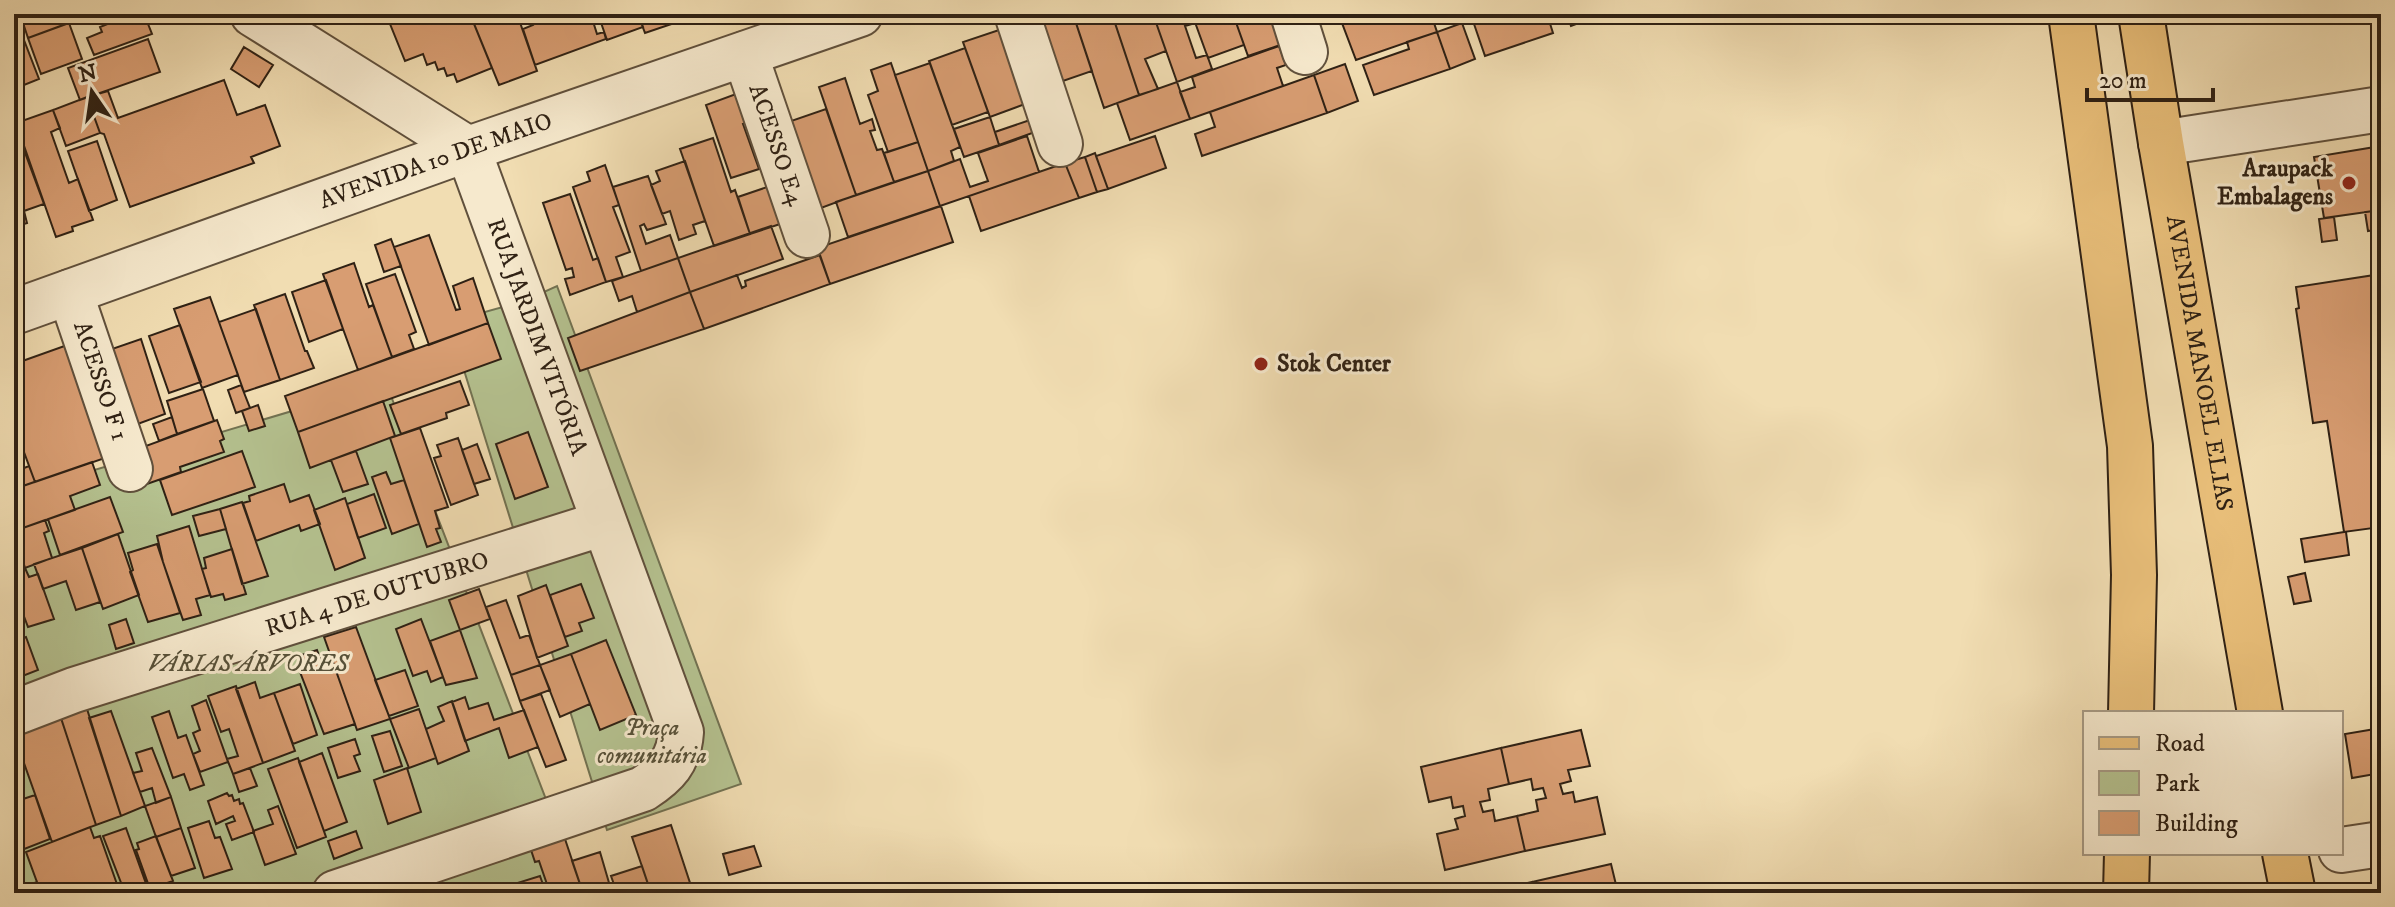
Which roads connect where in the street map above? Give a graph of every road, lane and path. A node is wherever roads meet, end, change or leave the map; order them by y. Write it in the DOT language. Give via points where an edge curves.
graph roads {
  1 [pos="253,14"];
  2 [pos="860,14"];
  3 [pos="1017,14"];
  4 [pos="2071,14"];
  5 [pos="2141,14"];
  6 [pos="745,54"];
  7 [pos="2381,109"];
  8 [pos="2161,143"];
  9 [pos="1060,144"];
  10 [pos="468,149"];
  11 [pos="807,235"];
  12 [pos="70,292"];
  13 [pos="14,312"];
  14 [pos="130,469"];
  15 [pos="604,523"];
  16 [pos="2131,711"];
  17 [pos="2260,711"];
  18 [pos="14,713"];
  19 [pos="2381,844"];
  20 [pos="2343,850"];
  21 [pos="2127,855"];
  22 [pos="335,893"];
  23 [pos="2126,893"];
  1 -- 10 [label="street"];
  2 -- 6 [label="street, AVENIDA 10 DE MAIO"];
  3 -- 9 [label="street"];
  4 -- 16 [label="main road" via="2130,446"];
  5 -- 8 [label="main road, AVENIDA MANOEL ELIAS"];
  6 -- 10 [label="street, AVENIDA 10 DE MAIO"];
  6 -- 11 [label="street, ACESSO E4"];
  7 -- 8 [label="street"];
  8 -- 17 [label="main road, AVENIDA MANOEL ELIAS"];
  10 -- 12 [label="street, AVENIDA 10 DE MAIO"];
  10 -- 15 [label="street, RUA JARDIM VITÓRIA"];
  12 -- 13 [label="street, AVENIDA 10 DE MAIO"];
  12 -- 14 [label="street, ACESSO F 1"];
  15 -- 18 [label="street, RUA 4 DE OUTUBRO"];
  15 -- 22 [label="street, RUA JARDIM VITÓRIA" via="681,732 673,765 643,789"];
  19 -- 20 [label="street"];
  21 -- 23 [label="main road"];
}
